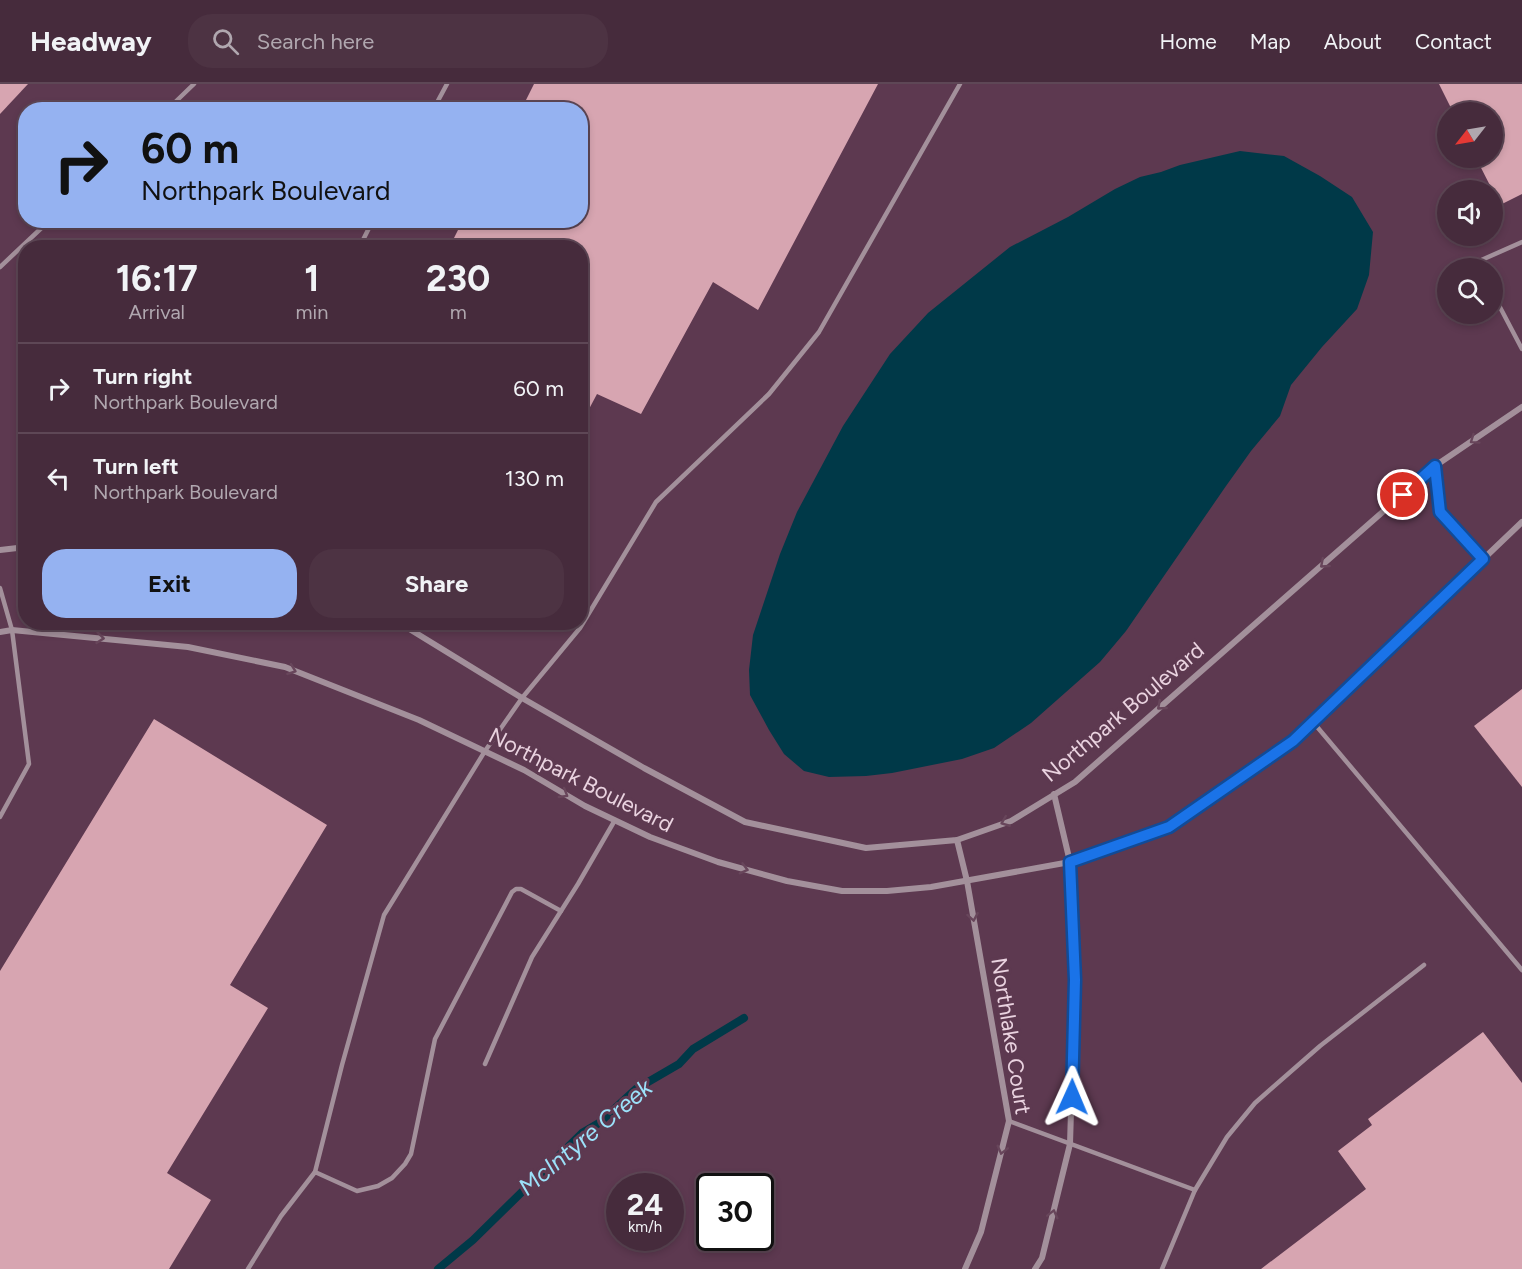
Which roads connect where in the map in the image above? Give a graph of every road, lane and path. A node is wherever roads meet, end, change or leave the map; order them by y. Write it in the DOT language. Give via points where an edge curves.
graph roads {
  1 [pos="194,84"];
  2 [pos="447,84"];
  3 [pos="960,84"];
  4 [pos="175,102"];
  5 [pos="437,102"];
  6 [pos="41,228"];
  7 [pos="29,240"];
  8 [pos="1522,242"];
  9 [pos="18,250"];
  10 [pos="1486,258"];
  11 [pos="0,267"];
  12 [pos="1503,313"];
  13 [pos="1522,349"];
  14 [pos="1522,407"];
  15 [pos="1435,466"];
  16 [pos="1522,522"];
  17 [pos="18,548"];
  18 [pos="0,550"];
  19 [pos="1483,559"];
  20 [pos="0,588"];
  21 [pos="588,615"];
  22 [pos="12,630"];
  23 [pos="411,630"];
  24 [pos="578,630"];
  25 [pos="0,632"];
  26 [pos="522,698"];
  27 [pos="1313,722"];
  28 [pos="484,751"];
  29 [pos="1054,794"];
  30 [pos="0,817"];
  31 [pos="615,820"];
  32 [pos="957,840"];
  33 [pos="1070,862"];
  34 [pos="967,881"];
  35 [pos="561,911"];
  36 [pos="1424,965"];
  37 [pos="1522,970"];
  38 [pos="484,1064"];
  39 [pos="1009,1121"];
  40 [pos="1070,1144"];
  41 [pos="315,1172"];
  42 [pos="1195,1190"];
  43 [pos="248,1269"];
  44 [pos="965,1269"];
  45 [pos="1035,1269"];
  46 [pos="1162,1269"];
  1 -- 4 [label="lane"];
  2 -- 5 [label="lane"];
  3 -- 21 [label="lane" via="819,332 769,394 656,502"];
  6 -- 7 [label="lane"];
  8 -- 10 [label="lane"];
  9 -- 11 [label="lane"];
  12 -- 13 [label="lane"];
  14 -- 15 [label="street, Northpark Boulevard, one-way"];
  15 -- 19 [label="street" via="1440,512"];
  15 -- 29 [label="street, Northpark Boulevard, one-way" via="1075,782"];
  16 -- 19 [label="street, Northpark Boulevard"];
  17 -- 18 [label="street"];
  19 -- 27 [label="street, Northpark Boulevard"];
  20 -- 22 [label="lane"];
  22 -- 25 [label="street, Northpark Boulevard"];
  22 -- 28 [label="street, Northpark Boulevard, one-way" via="188,647 285,667 419,720"];
  22 -- 30 [label="lane" via="29,764"];
  23 -- 26 [label="street, Northpark Boulevard"];
  24 -- 26 [label="lane"];
  26 -- 28 [label="lane"];
  26 -- 32 [label="street, Northpark Boulevard" via="745,822 866,848"];
  27 -- 33 [label="street, Northpark Boulevard" via="1293,741 1169,827"];
  27 -- 37 [label="lane"];
  28 -- 31 [label="street, Northpark Boulevard, one-way"];
  28 -- 41 [label="lane" via="384,915"];
  29 -- 32 [label="street, Northpark Boulevard, one-way" via="1011,821"];
  29 -- 33 [label="street"];
  31 -- 34 [label="street, Northpark Boulevard, one-way" via="718,862 842,891 887,891"];
  31 -- 35 [label="lane"];
  32 -- 34 [label="street, Northlake Court"];
  33 -- 34 [label="street, Northpark Boulevard"];
  33 -- 40 [label="street" via="1075,980"];
  34 -- 39 [label="street, Northlake Court, one-way"];
  35 -- 38 [label="lane" via="532,957"];
  35 -- 41 [label="lane" via="521,889 512,892 435,1039 411,1154 392,1178 357,1191"];
  36 -- 42 [label="lane" via="1320,1046 1255,1103 1227,1137"];
  39 -- 40 [label="lane"];
  39 -- 44 [label="street, Northlake Court, one-way" via="981,1232"];
  40 -- 42 [label="lane"];
  45 -- 40 [label="street, one-way" via="1042,1258"];
  41 -- 43 [label="lane"];
  42 -- 46 [label="lane"];
}
